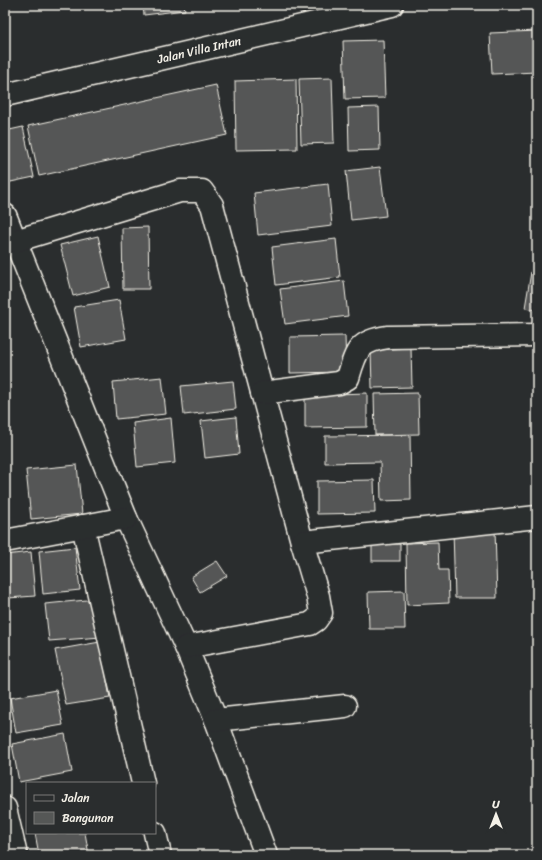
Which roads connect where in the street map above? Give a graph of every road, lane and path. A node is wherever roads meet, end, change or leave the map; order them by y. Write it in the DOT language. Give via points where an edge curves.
graph roads {
  1 [pos="392,5"];
  2 [pos="5,95"];
  3 [pos="5,215"];
  4 [pos="16,241"];
  5 [pos="537,335"];
  6 [pos="262,393"];
  7 [pos="537,517"];
  8 [pos="126,518"];
  9 [pos="83,526"];
  10 [pos="5,541"];
  11 [pos="302,542"];
  12 [pos="186,647"];
  13 [pos="345,706"];
  14 [pos="216,720"];
  15 [pos="143,782"];
  16 [pos="5,808"];
  17 [pos="154,834"];
  18 [pos="16,855"];
  19 [pos="160,855"];
  20 [pos="266,855"];
  1 -- 2 [label="street, Jalan Villa Intan"];
  3 -- 4 [label="street"];
  4 -- 6 [label="street" via="180,191 202,191 212,205"];
  4 -- 8 [label="street"];
  5 -- 6 [label="street" via="388,337 371,340 358,350 348,378 339,383"];
  6 -- 11 [label="street"];
  7 -- 11 [label="street"];
  8 -- 9 [label="street"];
  8 -- 12 [label="street"];
  9 -- 10 [label="street"];
  9 -- 15 [label="street"];
  11 -- 12 [label="street" via="322,614 316,620 310,624"];
  12 -- 14 [label="street"];
  13 -- 14 [label="street"];
  14 -- 20 [label="street"];
  16 -- 18 [label="street"];
  17 -- 19 [label="street"];
}
